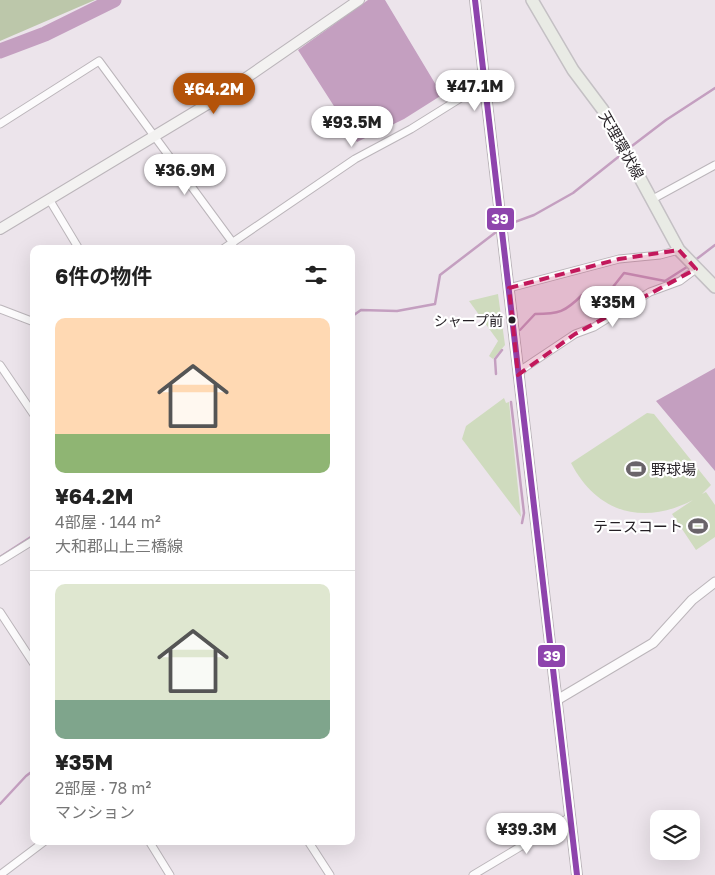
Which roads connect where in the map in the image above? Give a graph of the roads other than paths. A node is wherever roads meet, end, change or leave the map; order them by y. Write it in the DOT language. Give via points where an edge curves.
graph roads {
  1 [pos="360,0"];
  2 [pos="475,0"];
  3 [pos="532,0"];
  4 [pos="485,86"];
  5 [pos="0,124"];
  6 [pos="155,136"];
  7 [pos="715,165"];
  8 [pos="49,199"];
  9 [pos="651,200"];
  10 [pos="0,229"];
  11 [pos="233,243"];
  12 [pos="77,245"];
  13 [pos="230,245"];
  14 [pos="679,250"];
  15 [pos="696,270"];
  16 [pos="715,287"];
  17 [pos="509,288"];
  18 [pos="0,309"];
  19 [pos="30,320"];
  20 [pos="0,365"];
  21 [pos="518,375"];
  22 [pos="30,409"];
  23 [pos="30,542"];
  24 [pos="0,561"];
  25 [pos="715,582"];
  26 [pos="0,612"];
  27 [pos="30,658"];
  28 [pos="557,700"];
  29 [pos="570,817"];
  30 [pos="41,845"];
  31 [pos="151,845"];
  32 [pos="311,845"];
  33 [pos="11,872"];
  34 [pos="0,875"];
  35 [pos="170,875"];
  36 [pos="330,875"];
  37 [pos="473,875"];
  38 [pos="576,875"];
  1 -- 6 [label="main road" via="211,102"];
  2 -- 4 [label="main road"];
  3 -- 9 [label="main road, 天理環状線" via="573,70 603,110"];
  4 -- 11 [label="street" via="355,159"];
  4 -- 17 [label="main road"];
  5 -- 6 [label="street" via="99,62"];
  6 -- 8 [label="main road"];
  6 -- 11 [label="street"];
  7 -- 9 [label="street"];
  8 -- 10 [label="main road"];
  8 -- 12 [label="street"];
  9 -- 14 [label="main road, 天理環状線"];
  11 -- 13 [label="street"];
  14 -- 15 [label="main road, 天理環状線"];
  14 -- 17 [label="street" via="619,259"];
  15 -- 16 [label="main road, 天理環状線"];
  15 -- 21 [label="street" via="680,281 650,292 594,328 575,334"];
  17 -- 21 [label="main road"];
  18 -- 19 [label="street"];
  20 -- 22 [label="street"];
  21 -- 28 [label="main road"];
  23 -- 24 [label="street"];
  25 -- 28 [label="street" via="692,600 653,643"];
  26 -- 27 [label="street"];
  28 -- 29 [label="main road"];
  29 -- 37 [label="street"];
  29 -- 38 [label="main road"];
  30 -- 33 [label="street"];
  31 -- 35 [label="street"];
  32 -- 36 [label="street"];
  33 -- 34 [label="street"];
}
